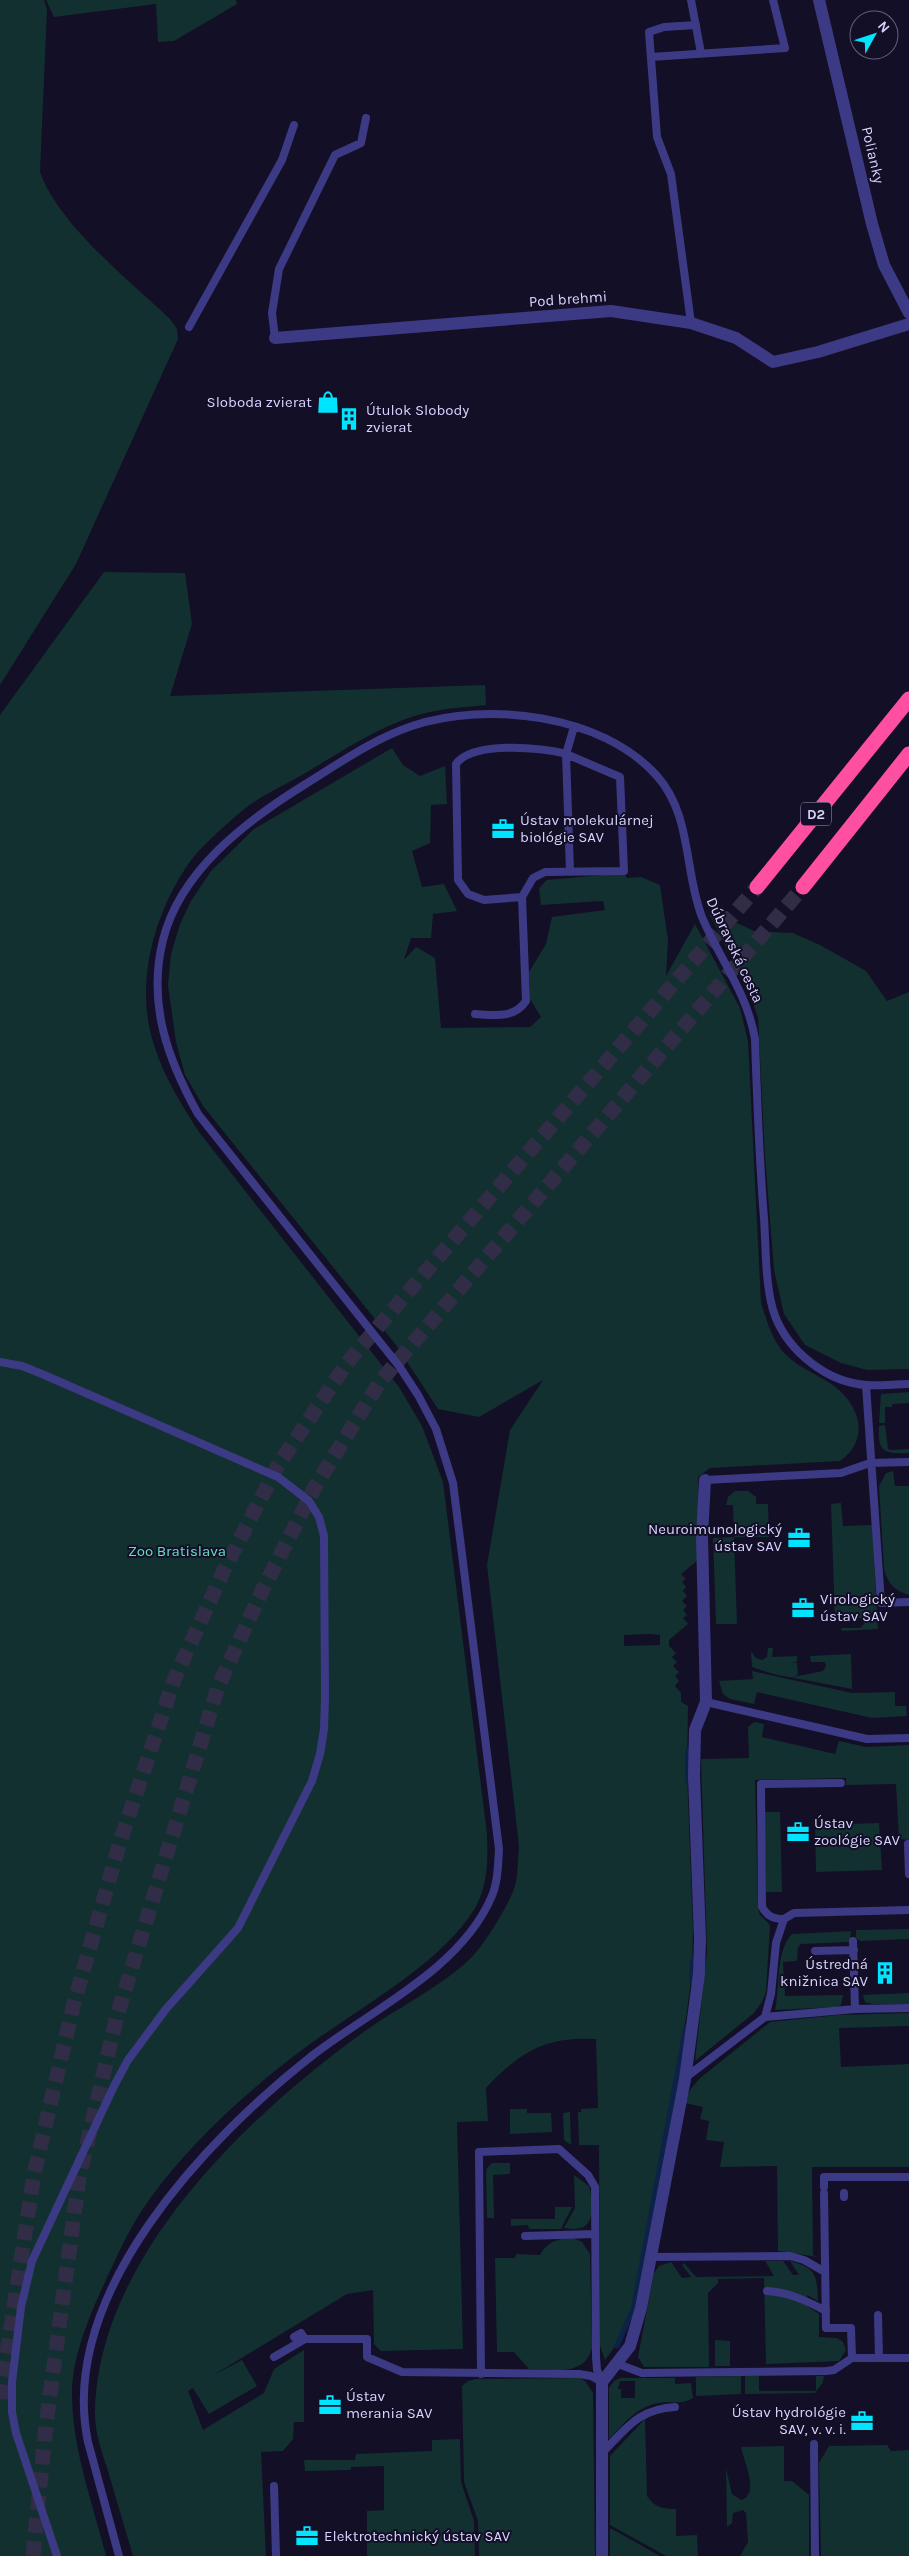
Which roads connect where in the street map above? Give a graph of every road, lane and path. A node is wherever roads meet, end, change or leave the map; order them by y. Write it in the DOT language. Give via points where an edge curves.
graph roads {
  1 [pos="691,0"];
  2 [pos="772,0"];
  3 [pos="818,0"];
  4 [pos="696,25"];
  5 [pos="701,53"];
  6 [pos="651,56"];
  7 [pos="366,118"];
  8 [pos="294,125"];
  9 [pos="909,313"];
  10 [pos="691,322"];
  11 [pos="909,324"];
  12 [pos="189,327"];
  13 [pos="275,338"];
  14 [pos="909,699"];
  15 [pos="574,727"];
  16 [pos="566,754"];
  17 [pos="909,754"];
  18 [pos="570,871"];
  19 [pos="757,886"];
  20 [pos="803,887"];
  21 [pos="522,897"];
  22 [pos="475,1014"];
  23 [pos="0,1362"];
  24 [pos="909,1384"];
  25 [pos="866,1385"];
  26 [pos="909,1462"];
  27 [pos="870,1463"];
  28 [pos="705,1480"];
  29 [pos="909,1602"];
  30 [pos="706,1702"];
  31 [pos="909,1738"];
  32 [pos="841,1783"];
  33 [pos="908,1844"];
  34 [pos="909,1874"];
  35 [pos="909,1910"];
  36 [pos="784,1919"];
  37 [pos="853,1941"];
  38 [pos="854,1950"];
  39 [pos="815,1951"];
  40 [pos="909,2008"];
  41 [pos="855,2009"];
  42 [pos="765,2016"];
  43 [pos="685,2079"];
  44 [pos="844,2177"];
  45 [pos="909,2177"];
  46 [pos="844,2193"];
  47 [pos="595,2234"];
  48 [pos="525,2236"];
  49 [pos="650,2257"];
  50 [pos="825,2272"];
  51 [pos="767,2291"];
  52 [pos="826,2311"];
  53 [pos="878,2316"];
  54 [pos="294,2337"];
  55 [pos="306,2340"];
  56 [pos="274,2357"];
  57 [pos="852,2358"];
  58 [pos="879,2358"];
  59 [pos="909,2358"];
  60 [pos="618,2364"];
  61 [pos="482,2374"];
  62 [pos="602,2382"];
  63 [pos="675,2407"];
  64 [pos="814,2444"];
  65 [pos="602,2453"];
  66 [pos="274,2486"];
  67 [pos="57,2556"];
  68 [pos="119,2556"];
  69 [pos="276,2556"];
  70 [pos="602,2556"];
  71 [pos="815,2556"];
  1 -- 4 [label="lane"];
  2 -- 5 [label="lane" via="785,48"];
  3 -- 9 [label="street, Polianky" via="872,224 884,265"];
  4 -- 5 [label="lane"];
  4 -- 6 [label="lane" via="664,27 649,32"];
  5 -- 6 [label="lane"];
  6 -- 10 [label="lane" via="657,137 671,174"];
  7 -- 13 [label="lane" via="361,143 334,155 279,269 272,313"];
  8 -- 12 [label="lane" via="282,160"];
  10 -- 11 [label="street, Pod brehmi" via="736,338 773,362"];
  10 -- 13 [label="street, Pod brehmi" via="611,311"];
  14 -- 19 [label="highway, D2"];
  15 -- 16 [label="lane"];
  15 -- 25 [label="lane, Dúbravská cesta" via="633,755 659,778 675,804 696,900 751,1018 755,1039 762,1195 774,1315 793,1346 809,1362 829,1374"];
  15 -- 68 [label="lane, Dúbravská cesta" via="523,714 456,716 413,726 362,750 255,817 226,843 184,893 163,938 158,989 167,1048 198,1114 399,1366 436,1429 453,1483 495,1819 498,1872 492,1896 475,1928 452,1954 267,2093 168,2200 120,2271 87,2357 82,2389 88,2442"];
  16 -- 18 [label="lane"];
  16 -- 18 [label="lane" via="620,777 624,871"];
  16 -- 21 [label="lane" via="546,748 476,751 460,758 456,764 458,880 468,894 484,900"];
  17 -- 20 [label="highway, D2"];
  18 -- 21 [label="lane" via="545,872 533,878"];
  21 -- 22 [label="lane" via="526,1001 521,1008 502,1016"];
  23 -- 67 [label="lane" via="42,1374 278,1477 309,1501 320,1516 326,1555 324,1730 312,1781 238,1928 166,2009 128,2060 26,2279 12,2382 12,2412"];
  24 -- 25 [label="lane, Dúbravská cesta"];
  25 -- 27 [label="lane"];
  26 -- 27 [label="lane"];
  27 -- 28 [label="lane" via="841,1473"];
  27 -- 29 [label="lane" via="881,1603"];
  28 -- 30 [label="street" via="702,1536"];
  30 -- 31 [label="lane" via="867,1739"];
  30 -- 43 [label="street" via="695,1730 700,1956"];
  32 -- 36 [label="lane" via="761,1784 762,1907 766,1915"];
  33 -- 34 [label="lane"];
  35 -- 36 [label="lane" via="794,1913"];
  36 -- 42 [label="lane" via="776,1943 771,1994"];
  37 -- 38 [label="lane"];
  38 -- 39 [label="lane"];
  38 -- 41 [label="lane"];
  40 -- 41 [label="lane"];
  41 -- 42 [label="lane"];
  42 -- 43 [label="lane"];
  43 -- 49 [label="street"];
  44 -- 45 [label="lane"];
  44 -- 46 [label="lane"];
  44 -- 50 [label="lane" via="824,2177"];
  47 -- 48 [label="lane"];
  47 -- 61 [label="lane" via="595,2187 588,2174 559,2150 479,2152"];
  47 -- 62 [label="lane" via="596,2357"];
  49 -- 50 [label="lane" via="790,2256"];
  49 -- 60 [label="street" via="630,2346"];
  50 -- 52 [label="lane"];
  51 -- 52 [label="lane" via="807,2301"];
  52 -- 57 [label="lane" via="826,2328 851,2328"];
  53 -- 58 [label="lane"];
  54 -- 55 [label="lane" via="301,2333"];
  55 -- 56 [label="lane"];
  55 -- 61 [label="lane" via="367,2339 367,2357 402,2372"];
  57 -- 58 [label="lane"];
  57 -- 60 [label="lane" via="834,2370 826,2371 642,2373"];
  58 -- 59 [label="lane"];
  60 -- 62 [label="street"];
  61 -- 62 [label="lane" via="579,2374"];
  62 -- 65 [label="street"];
  63 -- 65 [label="lane" via="659,2408 637,2418"];
  64 -- 71 [label="lane"];
  65 -- 70 [label="street"];
  66 -- 69 [label="lane"];
}
